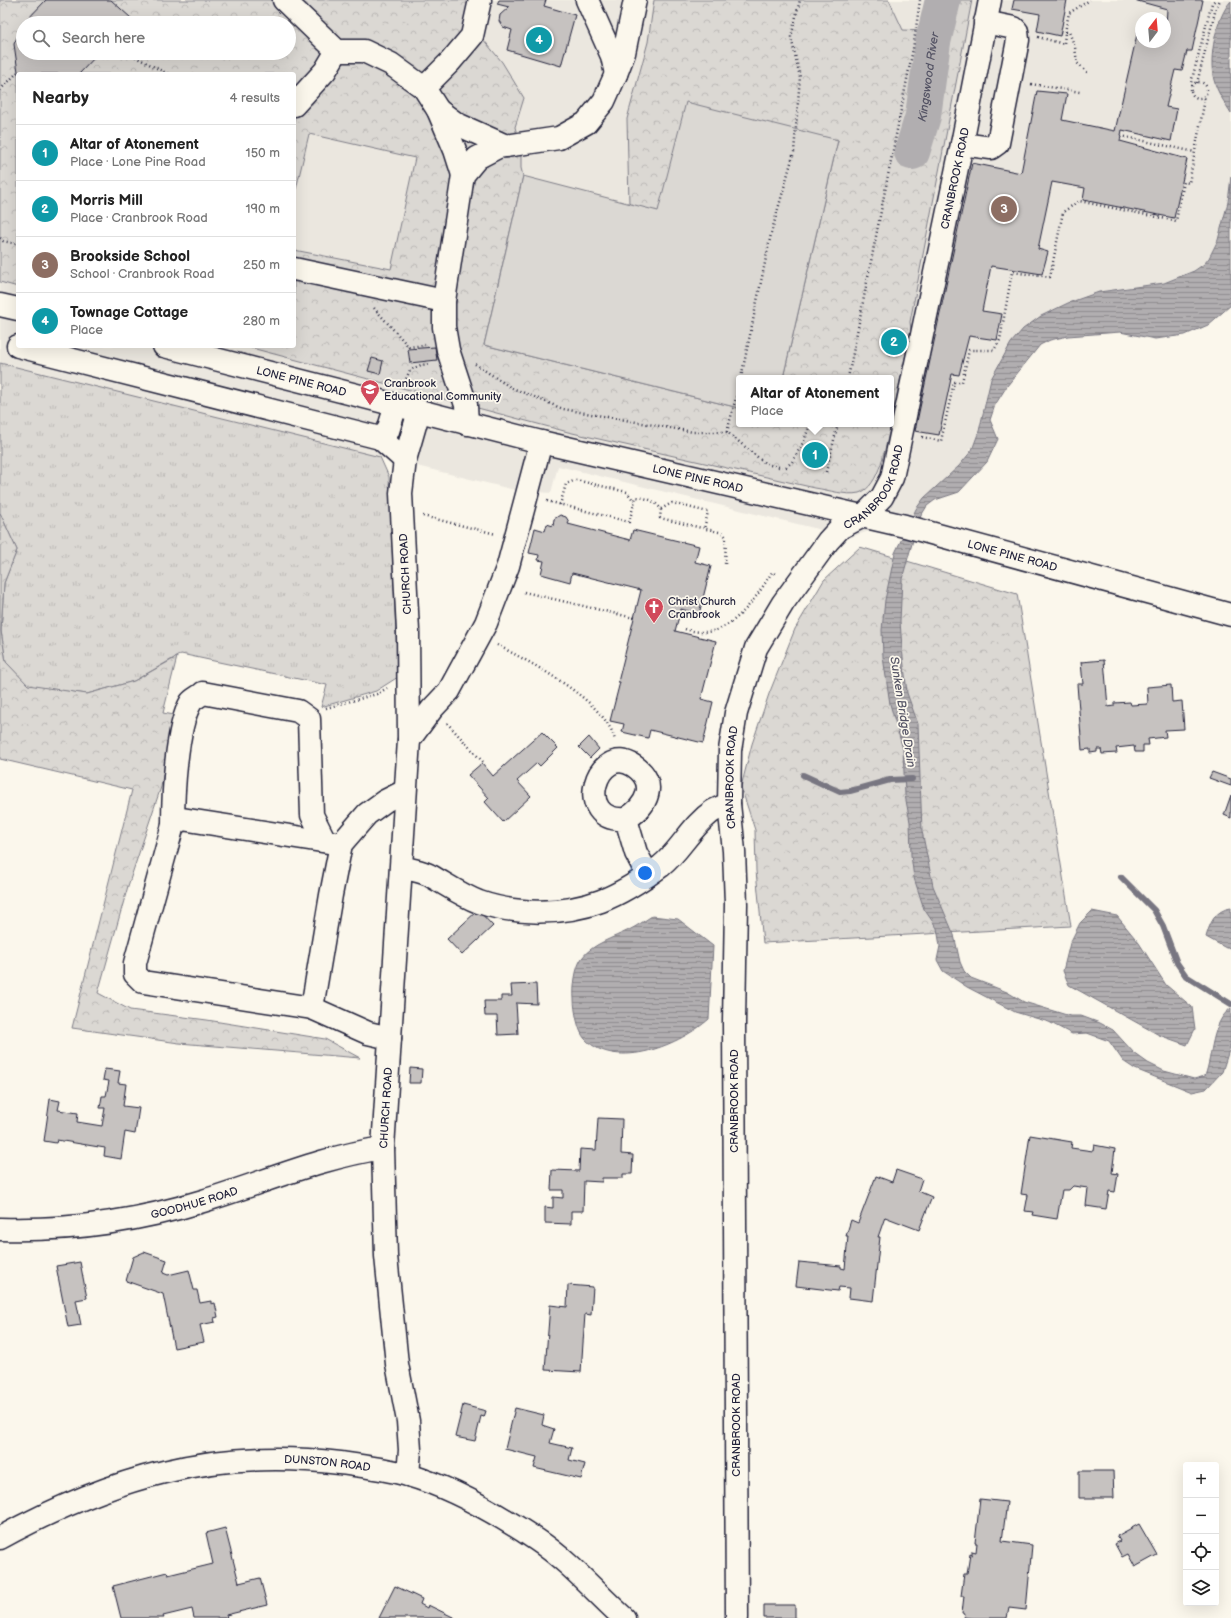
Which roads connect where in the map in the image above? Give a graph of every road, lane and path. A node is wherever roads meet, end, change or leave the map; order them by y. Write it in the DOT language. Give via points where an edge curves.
graph roads {
  1 [pos="284,0"];
  2 [pos="480,0"];
  3 [pos="587,0"];
  4 [pos="635,0"];
  5 [pos="800,0"];
  6 [pos="920,0"];
  7 [pos="990,0"];
  8 [pos="1090,0"];
  9 [pos="1215,0"];
  10 [pos="1220,0"];
  11 [pos="985,22"];
  12 [pos="1066,32"];
  13 [pos="1204,33"];
  14 [pos="1210,34"];
  15 [pos="1033,36"];
  16 [pos="337,51"];
  17 [pos="141,60"];
  18 [pos="164,72"];
  19 [pos="1088,73"];
  20 [pos="16,74"];
  21 [pos="616,74"];
  22 [pos="1025,82"];
  23 [pos="1197,83"];
  24 [pos="1192,86"];
  25 [pos="424,88"];
  26 [pos="0,90"];
  27 [pos="1080,92"];
  28 [pos="1203,96"];
  29 [pos="296,103"];
  30 [pos="438,110"];
  31 [pos="1121,136"];
  32 [pos="962,144"];
  33 [pos="506,146"];
  34 [pos="1195,152"];
  35 [pos="462,175"];
  36 [pos="0,238"];
  37 [pos="16,244"];
  38 [pos="296,269"];
  39 [pos="363,284"];
  40 [pos="444,301"];
  41 [pos="0,305"];
  42 [pos="16,309"];
  43 [pos="0,341"];
  44 [pos="16,345"];
  45 [pos="26,348"];
  46 [pos="180,348"];
  47 [pos="235,355"];
  48 [pos="441,357"];
  49 [pos="742,375"];
  50 [pos="849,375"];
  51 [pos="736,398"];
  52 [pos="399,399"];
  53 [pos="419,411"];
  54 [pos="468,424"];
  55 [pos="809,427"];
  56 [pos="837,427"];
  57 [pos="727,432"];
  58 [pos="915,436"];
  59 [pos="380,438"];
  60 [pos="541,442"];
  61 [pos="405,460"];
  62 [pos="826,472"];
  63 [pos="546,501"];
  64 [pos="634,501"];
  65 [pos="560,505"];
  66 [pos="661,509"];
  67 [pos="418,514"];
  68 [pos="863,516"];
  69 [pos="704,528"];
  70 [pos="498,534"];
  71 [pos="726,564"];
  72 [pos="783,579"];
  73 [pos="524,592"];
  74 [pos="1231,615"];
  75 [pos="634,618"];
  76 [pos="685,629"];
  77 [pos="496,644"];
  78 [pos="388,687"];
  79 [pos="321,709"];
  80 [pos="445,721"];
  81 [pos="409,740"];
  82 [pos="619,762"];
  83 [pos="482,763"];
  84 [pos="405,791"];
  85 [pos="729,804"];
  86 [pos="626,819"];
  87 [pos="173,825"];
  88 [pos="333,843"];
  89 [pos="402,867"];
  90 [pos="648,875"];
  91 [pos="312,1008"];
  92 [pos="390,1038"];
  93 [pos="383,1148"];
  94 [pos="0,1230"];
  95 [pos="408,1475"];
  96 [pos="0,1538"];
  97 [pos="624,1618"];
  98 [pos="737,1618"];
  1 -- 16 [label="street"];
  2 -- 25 [label="street" via="472,36"];
  3 -- 21 [label="street" via="612,56"];
  4 -- 21 [label="street" via="624,53"];
  5 -- 49 [label="path" via="791,37 800,77 794,152 771,234"];
  6 -- 50 [label="path" via="913,49"];
  7 -- 11 [label="street, CRANBROOK ROAD"];
  8 -- 12 [label="path" via="1069,13"];
  9 -- 13 [label="path"];
  10 -- 14 [label="path"];
  11 -- 32 [label="street, CRANBROOK ROAD"];
  11 -- 32 [label="street" via="1014,28 1018,40 998,143 992,148"];
  12 -- 15 [label="path" via="1064,44"];
  12 -- 19 [label="path" via="1069,32 1075,47 1078,63"];
  13 -- 14 [label="path"];
  13 -- 24 [label="path"];
  14 -- 23 [label="path"];
  16 -- 25 [label="street" via="364,51 391,64"];
  16 -- 29 [label="street" via="325,71"];
  17 -- 18 [label="path"];
  20 -- 26 [label="path"];
  21 -- 33 [label="street" via="604,101 586,123 559,138"];
  22 -- 27 [label="path"];
  23 -- 24 [label="path"];
  23 -- 28 [label="path" via="1202,83 1205,87"];
  24 -- 28 [label="path" via="1193,95 1197,98"];
  25 -- 30 [label="street"];
  28 -- 34 [label="path" via="1205,99"];
  30 -- 33 [label="street" via="457,124"];
  30 -- 35 [label="street"];
  31 -- 34 [label="path"];
  32 -- 68 [label="street, CRANBROOK ROAD" via="892,478 882,497"];
  33 -- 35 [label="street" via="498,147 477,158"];
  34 -- 58 [label="path" via="1189,183 1184,182 1176,221 1079,201 1063,212 1052,273 1047,278 1012,272 1000,340 994,350 969,350 962,382 954,382 942,441"];
  35 -- 40 [label="street"];
  36 -- 37 [label="path" via="2,241"];
  38 -- 39 [label="street"];
  39 -- 40 [label="street"];
  39 -- 48 [label="path" via="366,300 409,347 438,344"];
  40 -- 48 [label="street"];
  41 -- 42 [label="street"];
  43 -- 44 [label="street"];
  45 -- 59 [label="street"];
  46 -- 47 [label="street, LONE PINE ROAD"];
  47 -- 52 [label="street, LONE PINE ROAD"];
  48 -- 52 [label="path" via="410,370 404,379"];
  48 -- 54 [label="street" via="466,405"];
  48 -- 57 [label="path" via="493,374 510,387 563,409 693,432"];
  51 -- 57 [label="path"];
  52 -- 53 [label="street, LONE PINE ROAD"];
  52 -- 59 [label="street" via="388,432"];
  53 -- 54 [label="street, LONE PINE ROAD"];
  53 -- 61 [label="street, CHURCH ROAD"];
  54 -- 60 [label="street, LONE PINE ROAD"];
  55 -- 57 [label="path" via="792,462 786,466 766,464"];
  56 -- 62 [label="path"];
  59 -- 61 [label="street"];
  60 -- 68 [label="street, LONE PINE ROAD"];
  60 -- 81 [label="street" via="510,559 486,623 449,691"];
  61 -- 81 [label="street, CHURCH ROAD" via="400,493 408,631"];
  63 -- 65 [label="path"];
  64 -- 65 [label="path" via="629,522"];
  64 -- 65 [label="path" via="627,492 576,480 566,484"];
  64 -- 66 [label="path" via="636,498 644,498 656,502"];
  66 -- 69 [label="path" via="660,518"];
  66 -- 69 [label="path" via="672,503 708,512"];
  67 -- 70 [label="path"];
  68 -- 74 [label="street, LONE PINE ROAD"];
  68 -- 85 [label="street, CRANBROOK ROAD" via="840,528 828,541 783,602 756,648 736,714 730,750"];
  69 -- 71 [label="path" via="723,533 726,537"];
  72 -- 76 [label="path" via="772,572 759,594 748,606 736,618 718,629 705,632"];
  73 -- 75 [label="path"];
  77 -- 82 [label="path" via="556,678 597,710 614,733"];
  78 -- 79 [label="path" via="377,694"];
  80 -- 83 [label="path"];
  81 -- 84 [label="street, CHURCH ROAD"];
  82 -- 86 [label="street" via="631,764 640,770 646,780 648,792 645,802 637,812"];
  82 -- 86 [label="street" via="610,764 602,772 594,791 596,803 602,811 610,818"];
  84 -- 88 [label="street" via="385,801"];
  84 -- 89 [label="street, CHURCH ROAD"];
  85 -- 90 [label="street" via="712,811 665,863"];
  85 -- 98 [label="street, CRANBROOK ROAD" via="736,904 734,1067"];
  86 -- 90 [label="street" via="636,853"];
  87 -- 88 [label="street" via="182,819"];
  87 -- 88 [label="street" via="173,788 183,726 191,701 203,693 298,711 309,719 312,815"];
  87 -- 91 [label="street" via="135,963 135,974 143,982"];
  88 -- 91 [label="street" via="331,895"];
  89 -- 90 [label="street" via="429,875 479,902 522,911 554,910 589,904 624,890"];
  89 -- 92 [label="street, CHURCH ROAD"];
  91 -- 92 [label="street" via="368,1034"];
  92 -- 93 [label="street, CHURCH ROAD"];
  93 -- 94 [label="street, GOODHUE ROAD" via="341,1156 171,1210 94,1224"];
  93 -- 95 [label="street, CHURCH ROAD" via="386,1256 397,1364 408,1420"];
  95 -- 96 [label="street, DUNSTON ROAD" via="311,1459 237,1459 195,1465 99,1491 38,1517"];
  95 -- 97 [label="street, DUNSTON ROAD" via="451,1491 538,1540 577,1571"];
}
